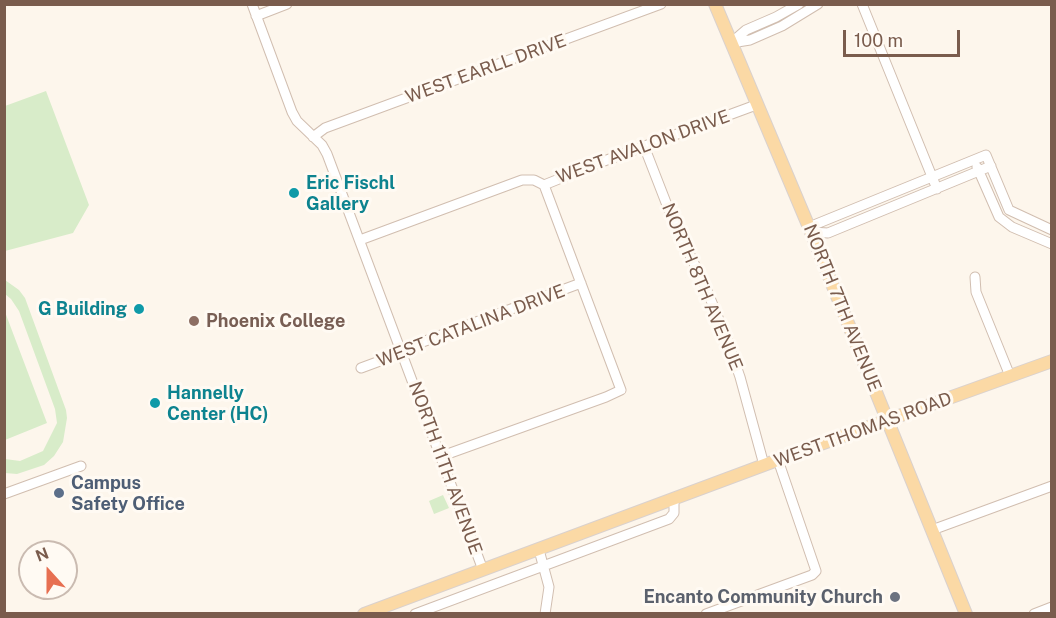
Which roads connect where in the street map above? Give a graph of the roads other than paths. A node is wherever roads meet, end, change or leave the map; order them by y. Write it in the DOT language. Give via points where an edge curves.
graph roads {
  1 [pos="252,4"];
  2 [pos="287,4"];
  3 [pos="661,4"];
  4 [pos="716,4"];
  5 [pos="799,4"];
  6 [pos="818,4"];
  7 [pos="852,4"];
  8 [pos="862,4"];
  9 [pos="866,15"];
  10 [pos="256,16"];
  11 [pos="731,43"];
  12 [pos="756,105"];
  13 [pos="313,137"];
  14 [pos="644,146"];
  15 [pos="972,160"];
  16 [pos="991,166"];
  17 [pos="979,171"];
  18 [pos="932,177"];
  19 [pos="544,185"];
  20 [pos="937,189"];
  21 [pos="1038,225"];
  22 [pos="810,230"];
  23 [pos="1052,230"];
  24 [pos="1033,236"];
  25 [pos="360,240"];
  26 [pos="1052,244"];
  27 [pos="975,277"];
  28 [pos="581,283"];
  29 [pos="401,350"];
  30 [pos="1052,361"];
  31 [pos="361,368"];
  32 [pos="1010,376"];
  33 [pos="888,421"];
  34 [pos="442,456"];
  35 [pos="778,460"];
  36 [pos="764,465"];
  37 [pos="81,466"];
  38 [pos="1052,486"];
  39 [pos="4,494"];
  40 [pos="674,498"];
  41 [pos="932,530"];
  42 [pos="539,550"];
  43 [pos="545,567"];
  44 [pos="483,570"];
  45 [pos="1052,607"];
  46 [pos="363,614"];
  47 [pos="415,614"];
  48 [pos="545,614"];
  49 [pos="706,614"];
  50 [pos="966,614"];
  51 [pos="1034,614"];
  1 -- 10 [label="street, NORTH 11TH AVENUE"];
  2 -- 10 [label="street"];
  3 -- 13 [label="street, WEST EARLL DRIVE" via="325,128"];
  4 -- 11 [label="main road, NORTH 7TH AVENUE"];
  5 -- 11 [label="street" via="746,30"];
  6 -- 11 [label="street" via="782,26 750,40"];
  7 -- 9 [label="street"];
  8 -- 9 [label="street"];
  9 -- 18 [label="street"];
  10 -- 13 [label="street, NORTH 11TH AVENUE" via="292,112"];
  11 -- 12 [label="main road, NORTH 7TH AVENUE"];
  12 -- 14 [label="street, WEST AVALON DRIVE"];
  12 -- 22 [label="main road, NORTH 7TH AVENUE"];
  13 -- 25 [label="street, NORTH 11TH AVENUE" via="327,154"];
  14 -- 19 [label="street, WEST AVALON DRIVE"];
  14 -- 36 [label="street, NORTH 8TH AVENUE" via="726,337"];
  15 -- 16 [label="street" via="986,154"];
  15 -- 17 [label="street"];
  15 -- 18 [label="street"];
  16 -- 17 [label="street"];
  16 -- 21 [label="street" via="1009,210"];
  17 -- 20 [label="street"];
  17 -- 24 [label="street" via="999,217"];
  18 -- 20 [label="street"];
  18 -- 22 [label="street"];
  19 -- 25 [label="street, WEST AVALON DRIVE" via="522,180"];
  19 -- 28 [label="street"];
  20 -- 22 [label="street" via="828,233"];
  21 -- 23 [label="street"];
  21 -- 24 [label="street"];
  22 -- 33 [label="main road, NORTH 7TH AVENUE"];
  24 -- 26 [label="street"];
  25 -- 29 [label="street, NORTH 11TH AVENUE"];
  27 -- 32 [label="street" via="976,292"];
  28 -- 29 [label="street, WEST CATALINA DRIVE"];
  28 -- 34 [label="street" via="621,390"];
  29 -- 31 [label="street, WEST CATALINA DRIVE"];
  29 -- 34 [label="street, NORTH 11TH AVENUE"];
  30 -- 32 [label="main road, WEST THOMAS ROAD"];
  32 -- 33 [label="main road, WEST THOMAS ROAD"];
  33 -- 35 [label="main road, WEST THOMAS ROAD"];
  33 -- 41 [label="main road, NORTH 7TH AVENUE"];
  34 -- 44 [label="street, NORTH 11TH AVENUE"];
  35 -- 36 [label="main road, WEST THOMAS ROAD"];
  35 -- 49 [label="street" via="816,571"];
  36 -- 40 [label="main road, WEST THOMAS ROAD"];
  37 -- 39 [label="street"];
  38 -- 41 [label="street"];
  40 -- 42 [label="main road, WEST THOMAS ROAD"];
  40 -- 43 [label="street" via="674,513 669,519"];
  41 -- 50 [label="main road, NORTH 7TH AVENUE"];
  42 -- 43 [label="street"];
  42 -- 44 [label="main road, WEST THOMAS ROAD"];
  43 -- 47 [label="street"];
  43 -- 48 [label="street" via="549,587"];
  44 -- 46 [label="main road, WEST THOMAS ROAD"];
  45 -- 51 [label="street"];
}
